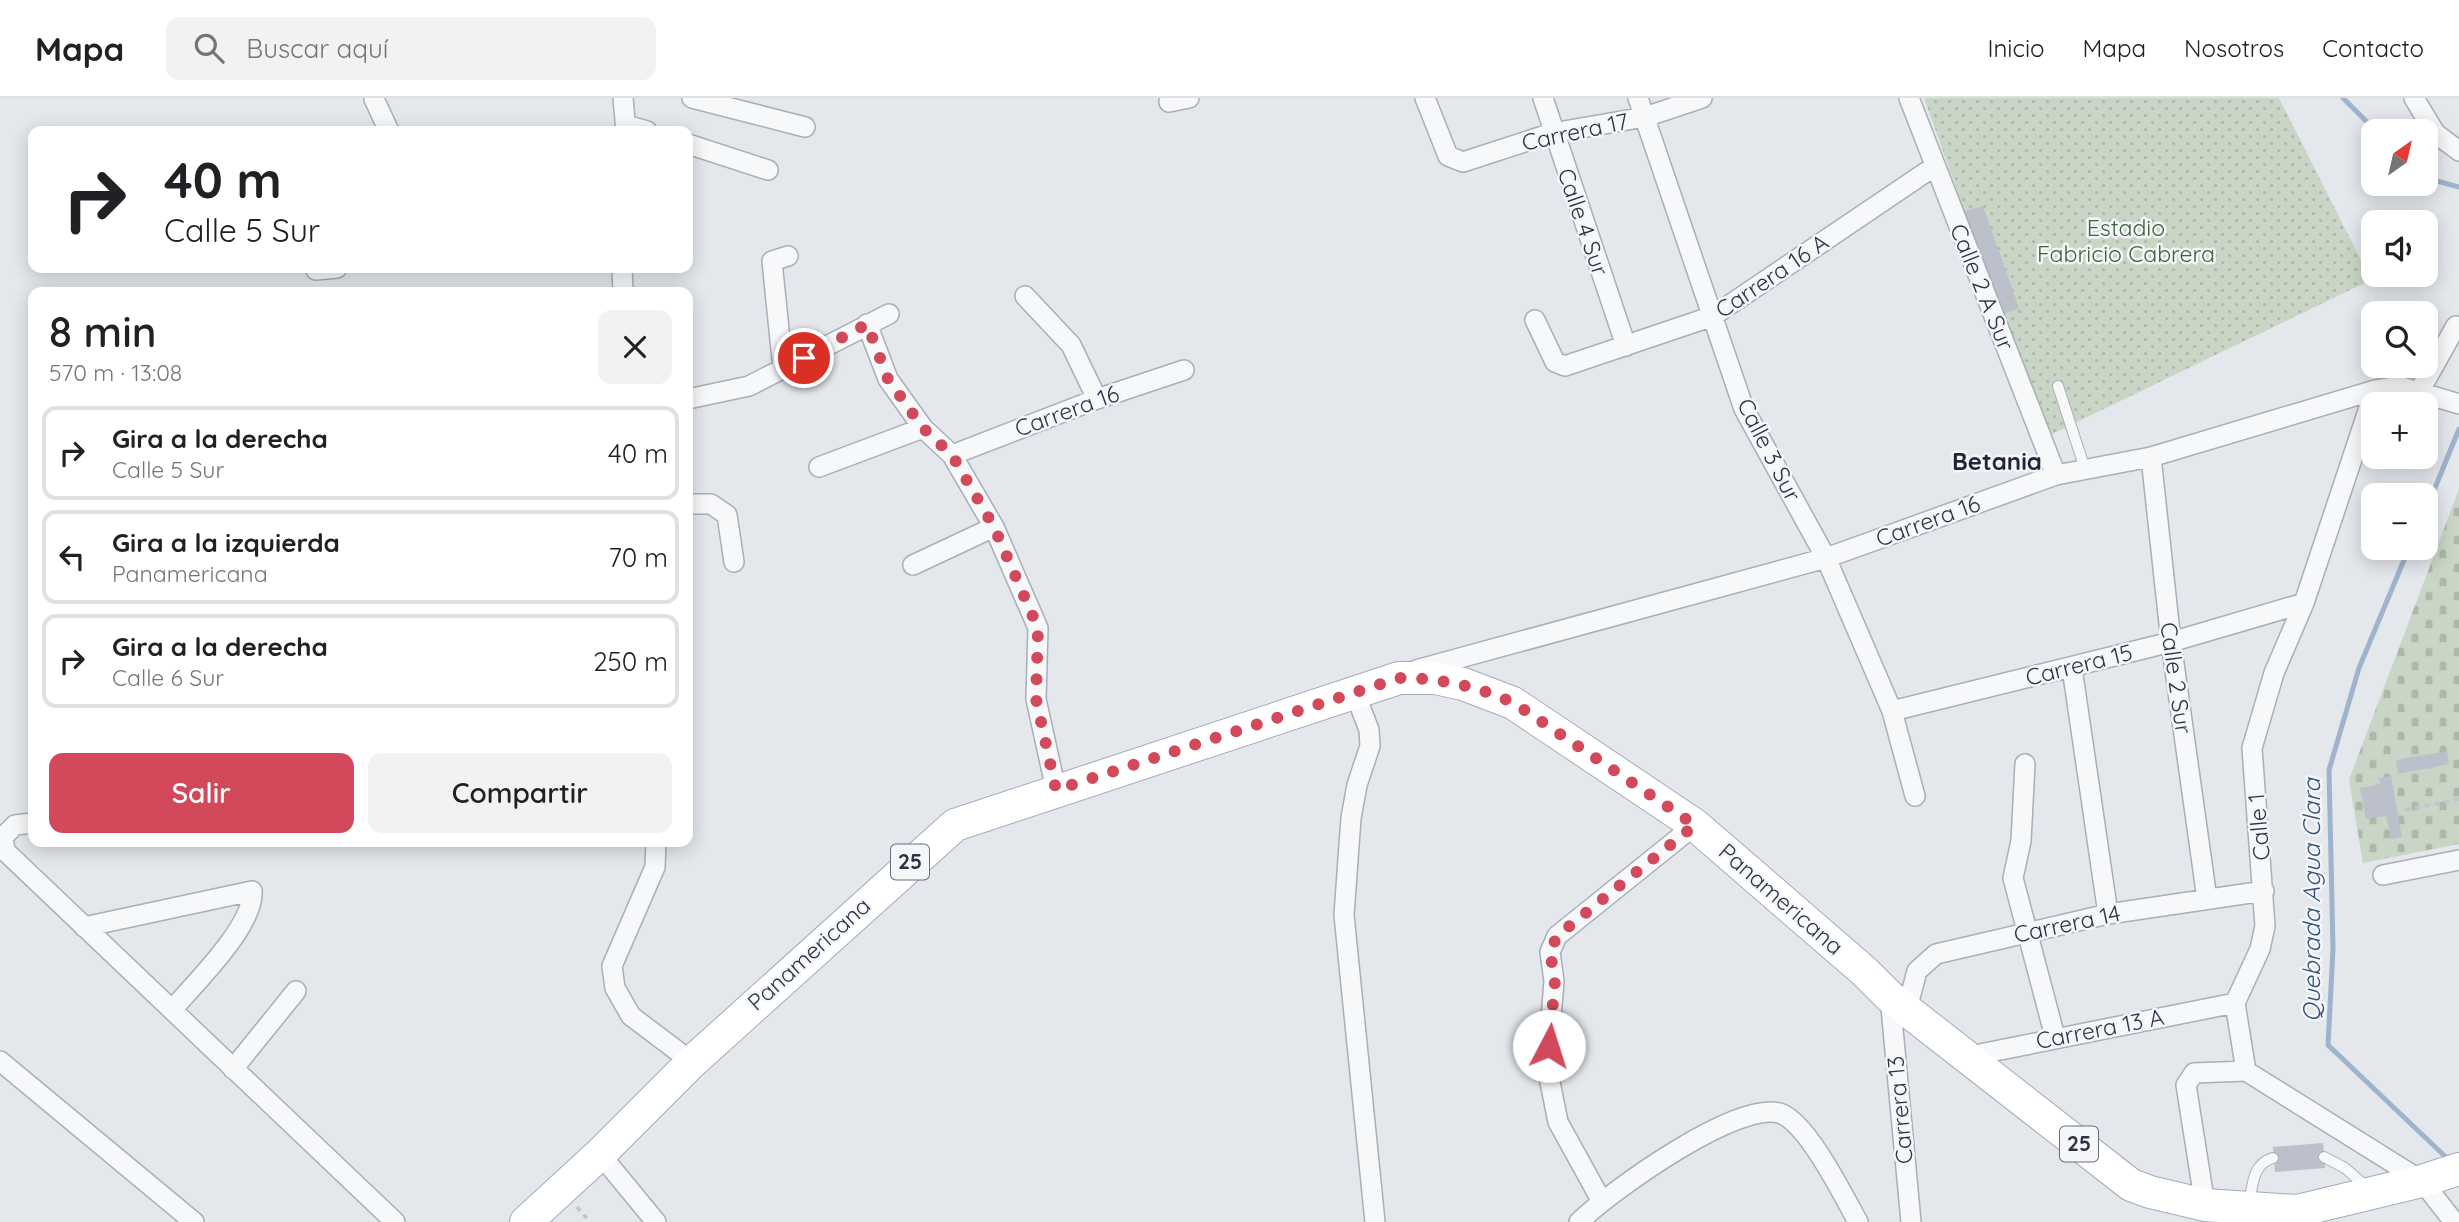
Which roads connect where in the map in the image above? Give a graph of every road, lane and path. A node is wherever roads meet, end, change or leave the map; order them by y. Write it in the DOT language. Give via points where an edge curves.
graph roads {
  1 [pos="623,98"];
  2 [pos="692,98"];
  3 [pos="1189,98"];
  4 [pos="1425,98"];
  5 [pos="1543,98"];
  6 [pos="1638,98"];
  7 [pos="1702,98"];
  8 [pos="1909,98"];
  9 [pos="2414,98"];
  10 [pos="374,99"];
  11 [pos="1169,102"];
  12 [pos="1645,117"];
  13 [pos="387,126"];
  14 [pos="626,126"];
  15 [pos="805,127"];
  16 [pos="1552,133"];
  17 [pos="693,146"];
  18 [pos="2459,151"];
  19 [pos="1934,166"];
  20 [pos="768,170"];
  21 [pos="780,259"];
  22 [pos="1025,296"];
  23 [pos="888,314"];
  24 [pos="1713,316"];
  25 [pos="1535,320"];
  26 [pos="867,324"];
  27 [pos="2456,326"];
  28 [pos="1626,346"];
  29 [pos="783,369"];
  30 [pos="1184,370"];
  31 [pos="2058,386"];
  32 [pos="2375,390"];
  33 [pos="2419,392"];
  34 [pos="693,398"];
  35 [pos="1097,398"];
  36 [pos="923,428"];
  37 [pos="952,455"];
  38 [pos="2151,457"];
  39 [pos="819,467"];
  40 [pos="2085,469"];
  41 [pos="2056,475"];
  42 [pos="693,505"];
  43 [pos="994,527"];
  44 [pos="1826,558"];
  45 [pos="734,562"];
  46 [pos="913,565"];
  47 [pos="2304,603"];
  48 [pos="2171,642"];
  49 [pos="2072,667"];
  50 [pos="1399,678"];
  51 [pos="1355,693"];
  52 [pos="1892,712"];
  53 [pos="2025,764"];
  54 [pos="1056,790"];
  55 [pos="1915,796"];
  56 [pos="2459,799"];
  57 [pos="2404,810"];
  58 [pos="28,824"];
  59 [pos="1695,825"];
  60 [pos="656,847"];
  61 [pos="2459,860"];
  62 [pos="2384,875"];
  63 [pos="2264,891"];
  64 [pos="2207,899"];
  65 [pos="2108,914"];
  66 [pos="84,927"];
  67 [pos="2025,931"];
  68 [pos="296,991"];
  69 [pos="1898,1003"];
  70 [pos="2235,1003"];
  71 [pos="172,1010"];
  72 [pos="2055,1037"];
  73 [pos="1965,1057"];
  74 [pos="0,1060"];
  75 [pos="691,1062"];
  76 [pos="233,1069"];
  77 [pos="2246,1071"];
  78 [pos="600,1154"];
  79 [pos="2324,1157"];
  80 [pos="2273,1158"];
  81 [pos="2439,1175"];
  82 [pos="2374,1193"];
  83 [pos="1601,1200"];
  84 [pos="2205,1205"];
  85 [pos="2249,1208"];
  86 [pos="194,1222"];
  87 [pos="395,1222"];
  88 [pos="526,1222"];
  89 [pos="656,1222"];
  90 [pos="1375,1222"];
  91 [pos="1579,1222"];
  92 [pos="1858,1222"];
  93 [pos="1911,1222"];
  94 [pos="2454,1222"];
  1 -- 14 [label="street"];
  2 -- 15 [label="street"];
  3 -- 11 [label="street"];
  4 -- 16 [label="street, Carrera 17" via="1448,156 1463,162"];
  5 -- 16 [label="street, Calle 4 Sur"];
  6 -- 12 [label="street, Calle 3 Sur"];
  7 -- 12 [label="street, Carrera 17"];
  8 -- 19 [label="street, Calle 2 A Sur"];
  9 -- 18 [label="street" via="2435,133"];
  10 -- 13 [label="street"];
  12 -- 16 [label="street, Carrera 17"];
  12 -- 24 [label="street, Calle 3 Sur"];
  16 -- 28 [label="street, Calle 4 Sur"];
  17 -- 20 [label="street"];
  19 -- 24 [label="street, Carrera 16 A"];
  19 -- 41 [label="street, Calle 2 A Sur"];
  21 -- 29 [label="street"];
  22 -- 35 [label="street" via="1071,345"];
  23 -- 26 [label="street"];
  24 -- 28 [label="street, Carrera 16 A"];
  24 -- 44 [label="street, Calle 3 Sur" via="1744,409"];
  25 -- 28 [label="street, Carrera 16 A" via="1555,362 1565,366"];
  26 -- 29 [label="street"];
  26 -- 36 [label="street" via="888,379"];
  27 -- 33 [label="street"];
  29 -- 34 [label="street" via="749,386"];
  30 -- 35 [label="street, Carrera 16"];
  31 -- 40 [label="lane"];
  32 -- 33 [label="street, Carrera 16" via="2399,386"];
  32 -- 38 [label="street, Carrera 16"];
  32 -- 47 [label="street, Calle 1"];
  35 -- 37 [label="street, Carrera 16"];
  36 -- 37 [label="street"];
  36 -- 39 [label="street"];
  37 -- 43 [label="street"];
  38 -- 40 [label="street, Carrera 16"];
  38 -- 48 [label="street, Calle 2 Sur"];
  40 -- 41 [label="street, Carrera 16"];
  41 -- 44 [label="street, Carrera 16"];
  42 -- 45 [label="street" via="712,504 727,515"];
  43 -- 46 [label="street"];
  43 -- 54 [label="street" via="1038,628 1036,699"];
  44 -- 50 [label="street, Carrera 16" via="1421,667"];
  44 -- 52 [label="street, Calle 3 Sur"];
  47 -- 48 [label="street, Carrera 15"];
  47 -- 63 [label="street, Calle 1" via="2274,673 2252,748"];
  48 -- 49 [label="street, Carrera 15"];
  48 -- 64 [label="street, Calle 2 Sur"];
  49 -- 52 [label="street, Carrera 15"];
  49 -- 65 [label="street"];
  50 -- 51 [label="main road, Panamericana / 25"];
  50 -- 59 [label="main road, Panamericana / 25" via="1464,684 1514,703"];
  51 -- 54 [label="main road, Panamericana / 25"];
  51 -- 90 [label="street" via="1370,746 1351,818 1344,915"];
  52 -- 55 [label="street, Calle 3 Sur"];
  53 -- 67 [label="street" via="2021,841 2013,878"];
  54 -- 75 [label="main road, Panamericana / 25" via="954,825"];
  56 -- 57 [label="path"];
  58 -- 66 [label="street" via="15,825 3,837 5,851"];
  59 -- 69 [label="main road, Panamericana / 25"];
  59 -- 83 [label="street" via="1552,944 1555,981 1547,1067 1552,1095 1558,1122"];
  60 -- 75 [label="street" via="655,867 612,966 615,988 631,1016"];
  61 -- 62 [label="street"];
  63 -- 64 [label="street, Carrera 14"];
  63 -- 70 [label="street, Calle 1" via="2260,949"];
  64 -- 65 [label="street, Carrera 14"];
  65 -- 67 [label="street, Carrera 14"];
  66 -- 71 [label="street"];
  66 -- 71 [label="street" via="251,891 253,902 229,942"];
  67 -- 69 [label="street, Carrera 14" via="1936,954 1924,961"];
  67 -- 72 [label="street"];
  68 -- 76 [label="street"];
  69 -- 73 [label="main road, Panamericana / 25"];
  69 -- 93 [label="street, Carrera 13"];
  70 -- 72 [label="street, Carrera 13 A"];
  70 -- 77 [label="street"];
  71 -- 76 [label="street"];
  72 -- 73 [label="street, Carrera 13 A"];
  73 -- 84 [label="main road, Panamericana / 25" via="2131,1185"];
  74 -- 86 [label="street"];
  75 -- 78 [label="main road, Panamericana / 25"];
  76 -- 87 [label="street"];
  77 -- 81 [label="street"];
  77 -- 84 [label="street" via="2194,1073 2186,1085"];
  78 -- 88 [label="main road, Panamericana / 25"];
  78 -- 89 [label="street"];
  79 -- 82 [label="lane"];
  80 -- 85 [label="lane" via="2257,1169"];
  81 -- 82 [label="main road, Panamericana / 25"];
  81 -- 94 [label="street"];
  82 -- 85 [label="main road, Panamericana / 25" via="2297,1211"];
  83 -- 91 [label="street"];
  83 -- 92 [label="street" via="1738,1117 1761,1112 1782,1114 1814,1144"];
  84 -- 85 [label="main road, Panamericana / 25"];
}
